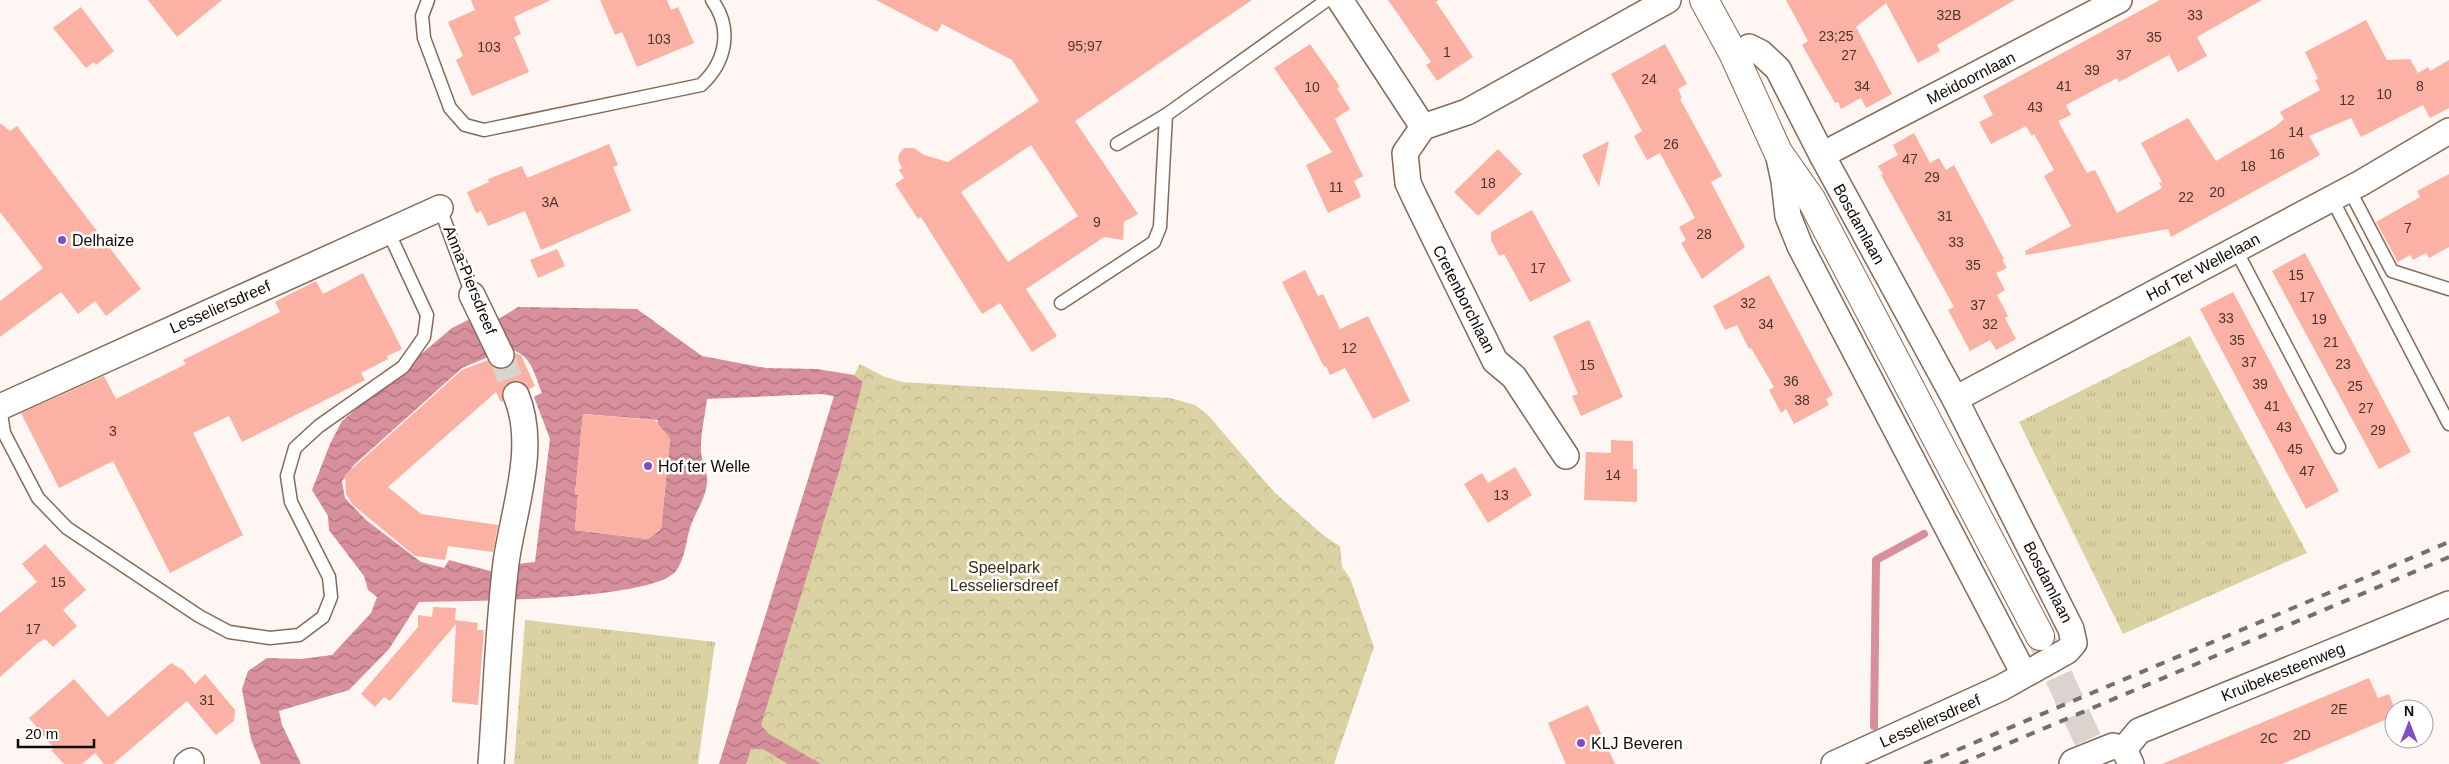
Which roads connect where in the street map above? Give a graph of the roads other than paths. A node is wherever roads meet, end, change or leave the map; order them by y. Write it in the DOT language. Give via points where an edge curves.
graph roads {
  1 [pos="428,0"];
  2 [pos="712,0"];
  3 [pos="1326,0"];
  4 [pos="1340,0"];
  5 [pos="1668,0"];
  6 [pos="1704,0"];
  7 [pos="1723,0"];
  8 [pos="2119,0"];
  9 [pos="1749,47"];
  10 [pos="1166,115"];
  11 [pos="1422,127"];
  12 [pos="2449,131"];
  13 [pos="1117,144"];
  14 [pos="1778,152"];
  15 [pos="1822,155"];
  16 [pos="2340,194"];
  17 [pos="1811,199"];
  18 [pos="440,208"];
  19 [pos="388,231"];
  20 [pos="2236,250"];
  21 [pos="2449,289"];
  22 [pos="1061,303"];
  23 [pos="477,305"];
  24 [pos="501,354"];
  25 [pos="516,395"];
  26 [pos="1955,399"];
  27 [pos="0,407"];
  28 [pos="2449,424"];
  29 [pos="2339,447"];
  30 [pos="1566,456"];
  31 [pos="2449,604"];
  32 [pos="2040,636"];
  33 [pos="2024,674"];
  34 [pos="2128,756"];
  35 [pos="491,764"];
  36 [pos="1834,764"];
  37 [pos="2072,764"];
  1 -- 2 [label="lane" via="422,16 424,38 450,108 465,125 484,130 701,85 712,76 722,58 723,16"];
  3 -- 10 [label="lane"];
  4 -- 11 [label="street"];
  5 -- 11 [label="street" via="1467,112"];
  6 -- 14 [label="street, Bosdamlaan" via="1733,53"];
  7 -- 9 [label="street, Bosdamlaan"];
  8 -- 15 [label="street, Meidoornlaan"];
  9 -- 15 [label="street, Bosdamlaan" via="1778,69"];
  9 -- 17 [label="street, Bosdamlaan" via="1797,147"];
  10 -- 13 [label="lane"];
  10 -- 22 [label="lane" via="1160,227 1154,242"];
  11 -- 30 [label="street, Cretenborchlaan" via="1405,154 1408,183 1495,361 1514,377"];
  12 -- 16 [label="street, Hof Ter Wellelaan"];
  14 -- 17 [label="street, Bosdamlaan"];
  14 -- 33 [label="street, Bosdamlaan" via="1788,216 1800,246"];
  15 -- 26 [label="street, Bosdamlaan"];
  16 -- 20 [label="street, Hof Ter Wellelaan"];
  16 -- 21 [label="lane" via="2392,271"];
  16 -- 28 [label="lane"];
  17 -- 32 [label="street, Bosdamlaan"];
  18 -- 19 [label="street, Lesseliersdreef"];
  18 -- 23 [label="lane, Anna-Piersdreef"];
  19 -- 27 [label="street, Lesseliersdreef"];
  19 -- 27 [label="lane" via="427,315 424,337 403,367 319,426 295,448 287,476 291,502 329,577 331,597 323,617 299,635 270,638 229,632 198,616 66,528 38,498 4,433"];
  20 -- 26 [label="street, Hof Ter Wellelaan"];
  20 -- 29 [label="lane"];
  23 -- 24 [label="street, Anna-Piersdreef"];
  25 -- 35 [label="street" via="520,403 526,451 506,564"];
  26 -- 33 [label="street, Bosdamlaan" via="2071,629 2074,643 2068,651"];
  31 -- 34 [label="street, Kruibekesteenweg" via="2139,731"];
  33 -- 36 [label="street, Lesseliersdreef" via="2001,688"];
  34 -- 37 [label="street" via="2113,746"];
}
